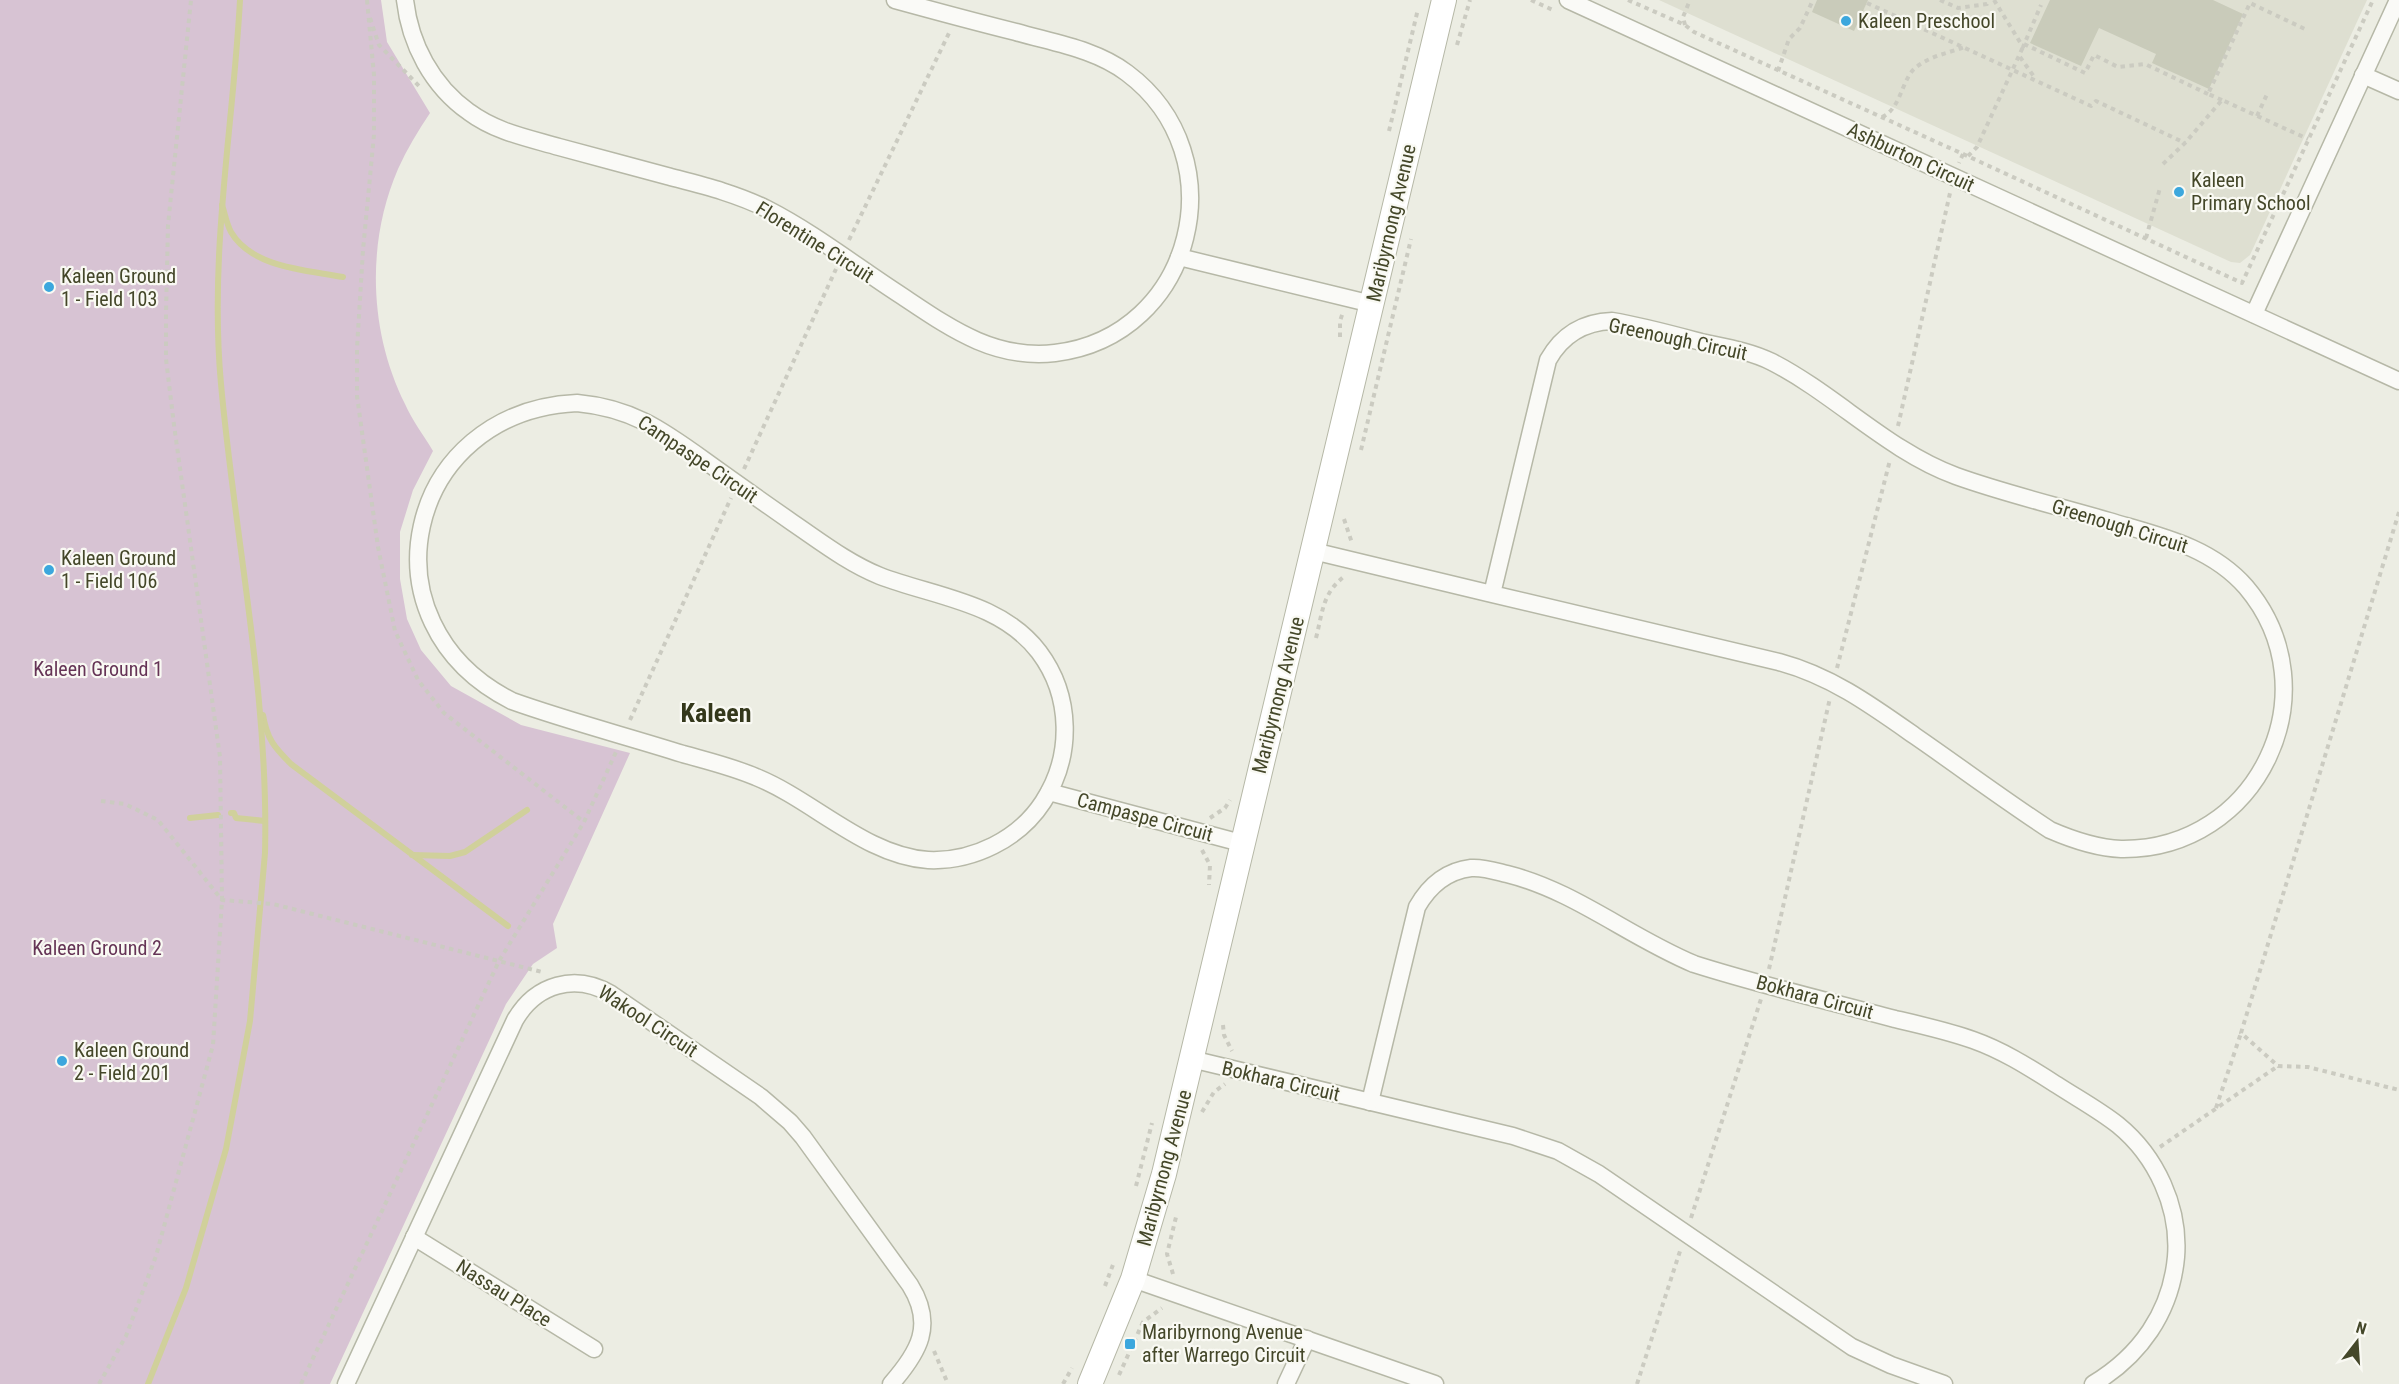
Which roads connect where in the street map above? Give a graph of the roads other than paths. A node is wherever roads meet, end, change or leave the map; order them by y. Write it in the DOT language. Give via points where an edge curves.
graph roads {
  1 [pos="405,0"];
  2 [pos="895,0"];
  3 [pos="1444,0"];
  4 [pos="1568,0"];
  5 [pos="2398,0"];
  6 [pos="2363,75"];
  7 [pos="2399,91"];
  8 [pos="1179,257"];
  9 [pos="1372,303"];
  10 [pos="2254,314"];
  11 [pos="2399,381"];
  12 [pos="1313,551"];
  13 [pos="1492,594"];
  14 [pos="1049,792"];
  15 [pos="1241,843"];
  16 [pos="1191,1059"];
  17 [pos="1370,1102"];
  18 [pos="414,1237"];
  19 [pos="1133,1279"];
  20 [pos="1307,1339"];
  21 [pos="594,1349"];
  22 [pos="346,1384"];
  23 [pos="891,1384"];
  24 [pos="1090,1384"];
  25 [pos="1286,1384"];
  26 [pos="1435,1384"];
  27 [pos="1944,1384"];
  28 [pos="2093,1384"];
  1 -- 8 [label="street, Florentine Circuit" via="414,40 431,73 455,101 485,123 519,136 734,195 771,211 966,337 1000,350 1036,354 1082,347 1107,337 1137,316 1162,290"];
  2 -- 8 [label="street, Florentine Circuit" via="1092,54 1123,70 1150,93 1171,122 1189,171 1190,215"];
  3 -- 9 [label="street, Maribyrnong Avenue"];
  4 -- 10 [label="street, Ashburton Circuit"];
  5 -- 6 [label="street"];
  6 -- 7 [label="street"];
  6 -- 10 [label="street"];
  8 -- 9 [label="street"];
  9 -- 12 [label="street, Maribyrnong Avenue"];
  10 -- 11 [label="street, Ashburton Circuit"];
  12 -- 13 [label="street, Greenough Circuit"];
  12 -- 15 [label="street, Maribyrnong Avenue"];
  13 -- 13 [label="street, Greenough Circuit" via="1548,360 1569,334 1589,324 1612,321 1758,356 1918,459 1955,475 2170,538 2204,552 2233,574 2251,595 2274,634 2284,688 2280,724 2260,775 2223,816 2175,841 2139,848 2111,848 2050,830 1834,682 1779,662"];
  14 -- 14 [label="street, Campaspe Circuit" via="1030,818 991,847 953,858 912,858 882,848 754,776 512,701 480,682 453,656 430,616 419,572 420,534 430,499 449,466 474,440 522,412 559,404 596,405 631,414 664,432 862,568 989,612 1029,640 1056,681 1064,713 1066,729 1058,778"];
  14 -- 15 [label="street, Campaspe Circuit"];
  15 -- 16 [label="street, Maribyrnong Avenue"];
  16 -- 17 [label="street, Bokhara Circuit"];
  16 -- 19 [label="street, Maribyrnong Avenue" via="1155,1209"];
  17 -- 27 [label="street, Bokhara Circuit" via="1513,1136 1558,1151 1599,1174 1852,1347"];
  17 -- 28 [label="street, Bokhara Circuit" via="1417,907 1430,889 1448,875 1469,868 1543,885 1672,955 1715,971 1992,1047 2104,1115 2132,1138 2163,1183 2174,1218 2176,1254 2164,1307 2146,1338 2121,1365"];
  18 -- 21 [label="street, Nassau Place"];
  18 -- 22 [label="street, Wakool Circuit"];
  18 -- 23 [label="street, Wakool Circuit" via="521,1010 546,988 568,983 591,984 761,1097 790,1122 910,1285 920,1305 921,1337 913,1357"];
  19 -- 20 [label="street"];
  19 -- 24 [label="street, Maribyrnong Avenue"];
  20 -- 25 [label="street"];
  20 -- 26 [label="street"];
}
